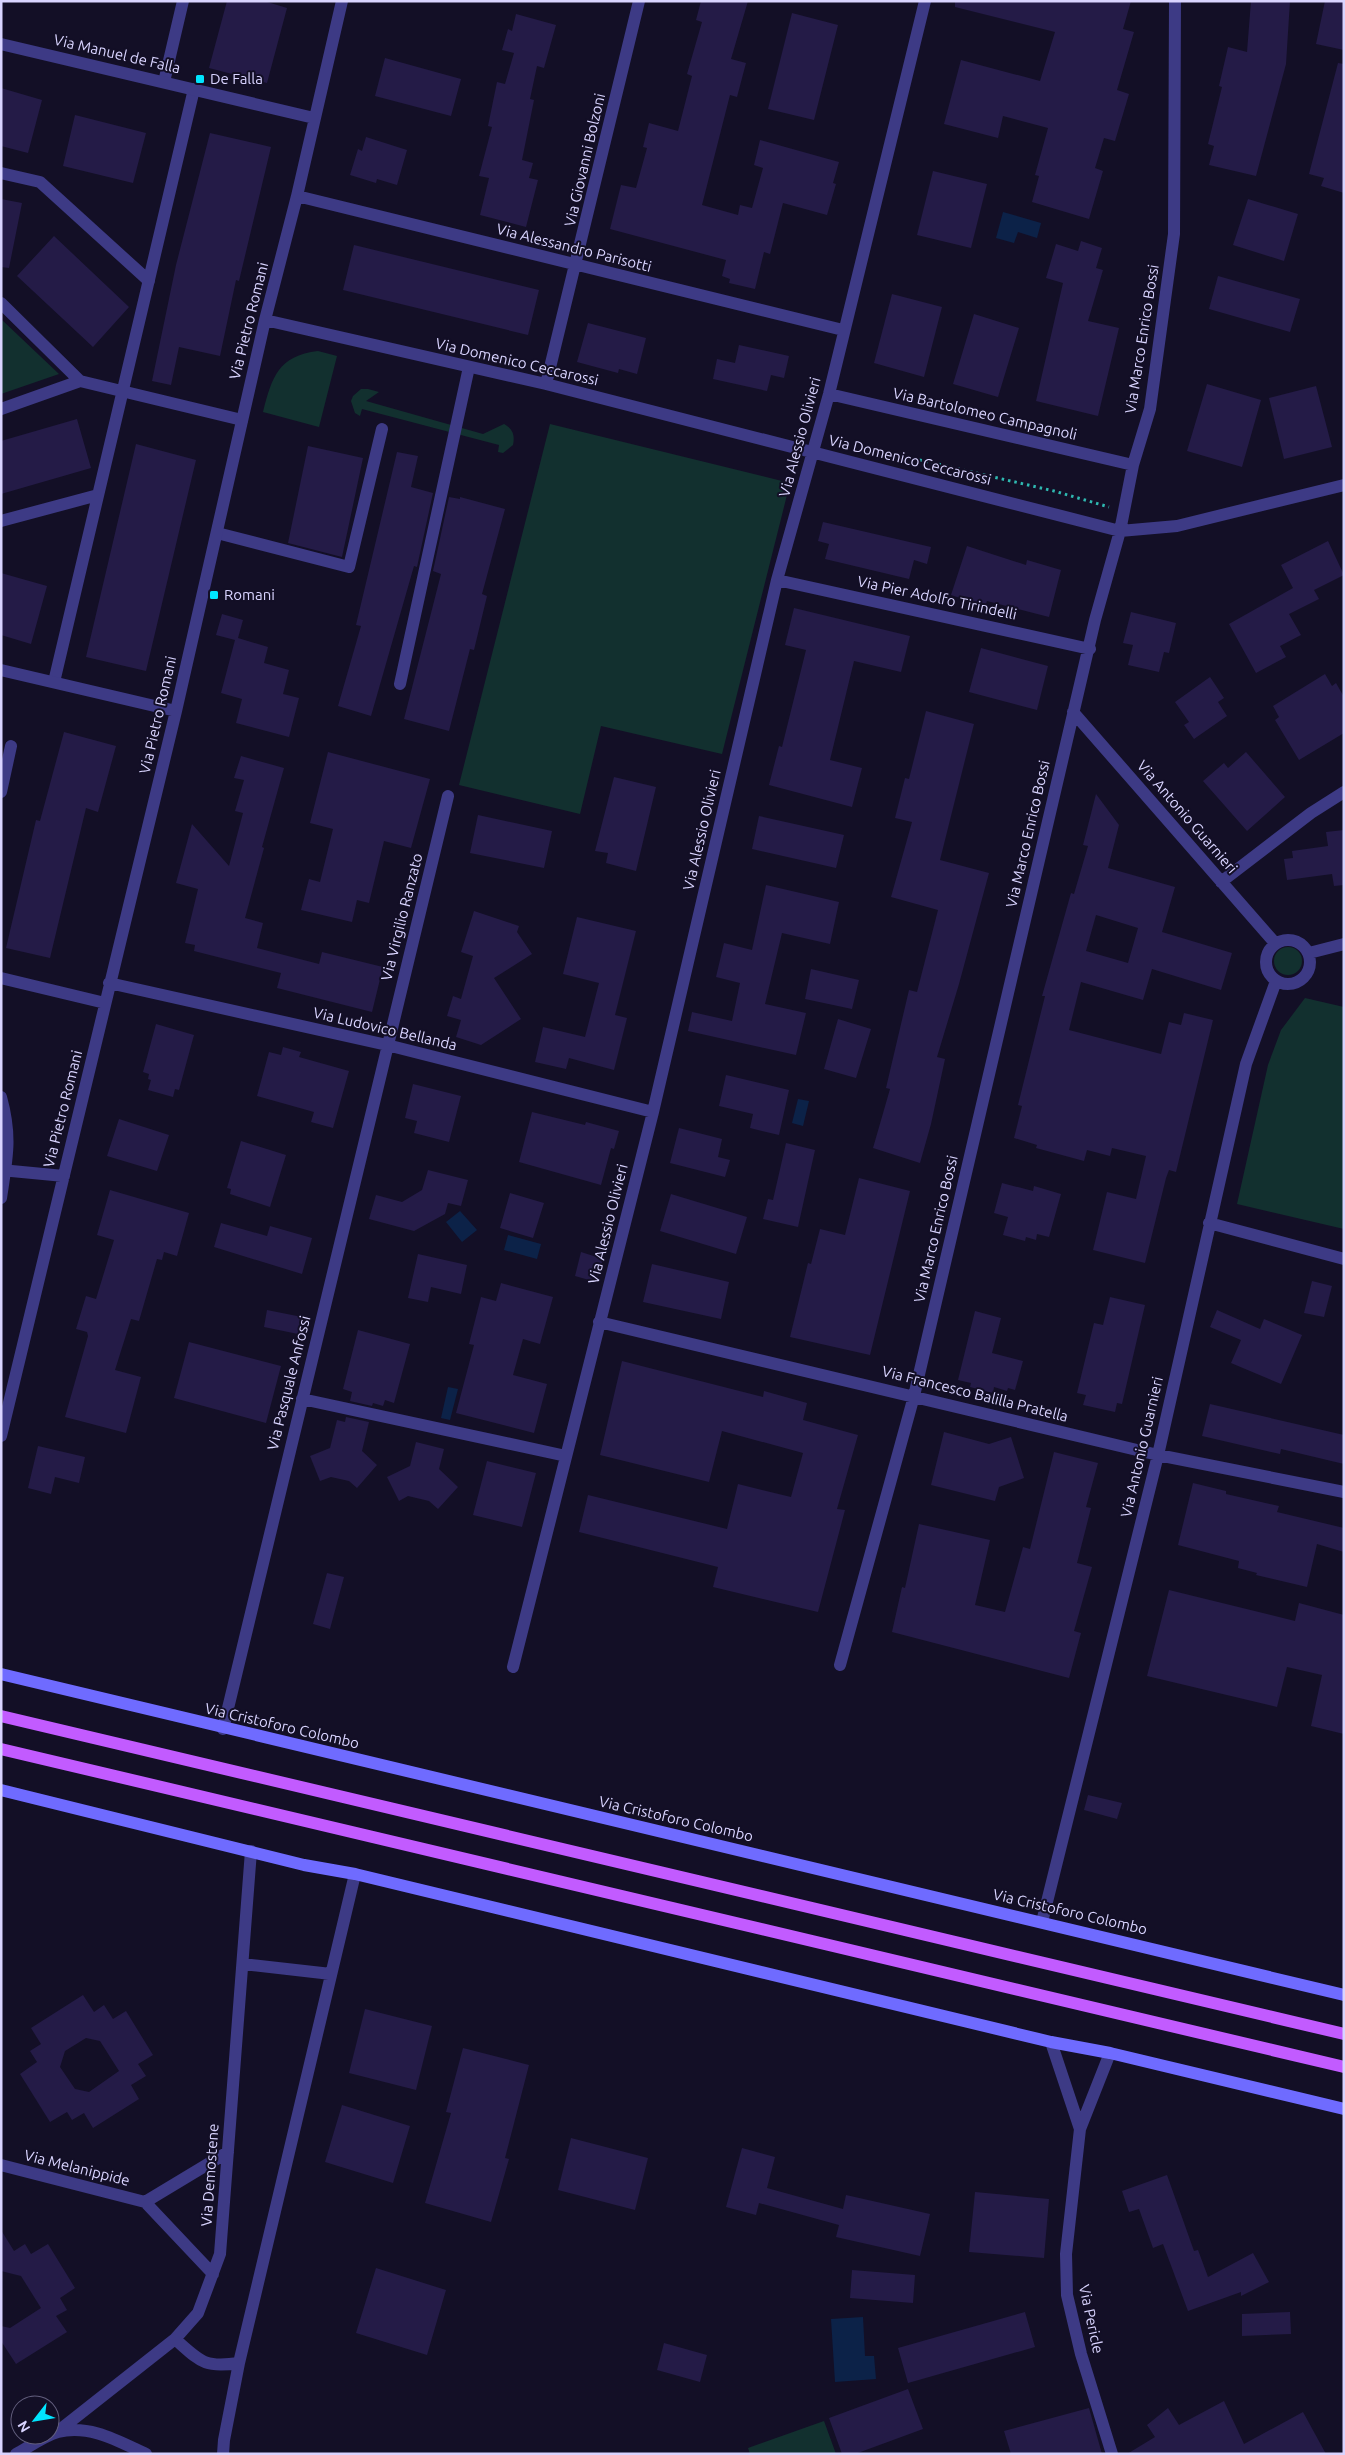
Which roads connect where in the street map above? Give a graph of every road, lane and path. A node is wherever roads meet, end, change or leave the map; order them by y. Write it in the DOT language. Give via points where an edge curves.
graph roads {
  1 [pos="183,1"];
  2 [pos="342,1"];
  3 [pos="639,1"];
  4 [pos="925,1"];
  5 [pos="1174,1"];
  6 [pos="1,44"];
  7 [pos="164,82"];
  8 [pos="194,89"];
  9 [pos="314,118"];
  10 [pos="1,173"];
  11 [pos="297,196"];
  12 [pos="576,266"];
  13 [pos="149,281"];
  14 [pos="1,303"];
  15 [pos="265,320"];
  16 [pos="843,330"];
  17 [pos="469,366"];
  18 [pos="80,381"];
  19 [pos="546,384"];
  20 [pos="122,391"];
  21 [pos="829,394"];
  22 [pos="1,408"];
  23 [pos="242,420"];
  24 [pos="382,429"];
  25 [pos="813,452"];
  26 [pos="1133,465"];
  27 [pos="1344,485"];
  28 [pos="98,495"];
  29 [pos="1,521"];
  30 [pos="1120,531"];
  31 [pos="217,533"];
  32 [pos="777,580"];
  33 [pos="1090,649"];
  34 [pos="1,670"];
  35 [pos="54,682"];
  36 [pos="400,684"];
  37 [pos="176,711"];
  38 [pos="1073,712"];
  39 [pos="11,746"];
  40 [pos="1,792"];
  41 [pos="1344,792"];
  42 [pos="448,796"];
  43 [pos="1221,882"];
  44 [pos="1275,943"];
  45 [pos="1344,944"];
  46 [pos="1309,953"];
  47 [pos="1,978"];
  48 [pos="1276,981"];
  49 [pos="109,983"];
  50 [pos="105,1003"];
  51 [pos="388,1046"];
  52 [pos="1,1097"];
  53 [pos="653,1112"];
  54 [pos="3,1170"];
  55 [pos="64,1176"];
  56 [pos="1,1198"];
  57 [pos="1210,1223"];
  58 [pos="1344,1259"];
  59 [pos="599,1322"];
  60 [pos="914,1396"];
  61 [pos="302,1399"];
  62 [pos="1,1436"];
  63 [pos="1158,1455"];
  64 [pos="566,1456"];
  65 [pos="1344,1492"];
  66 [pos="840,1665"];
  67 [pos="513,1667"];
  68 [pos="1,1674"];
  69 [pos="1,1716"];
  70 [pos="223,1729"];
  71 [pos="1,1749"];
  72 [pos="1,1790"];
  73 [pos="251,1851"];
  74 [pos="355,1874"];
  75 [pos="1042,1922"];
  76 [pos="243,1964"];
  77 [pos="331,1974"];
  78 [pos="1344,1995"];
  79 [pos="1344,2034"];
  80 [pos="1051,2042"];
  81 [pos="1110,2053"];
  82 [pos="1344,2067"];
  83 [pos="1344,2109"];
  84 [pos="1080,2129"];
  85 [pos="228,2152"];
  86 [pos="1,2165"];
  87 [pos="145,2202"];
  88 [pos="214,2274"];
  89 [pos="175,2339"];
  90 [pos="239,2364"];
  91 [pos="60,2430"];
  92 [pos="60,2432"];
  93 [pos="33,2445"];
  94 [pos="16,2454"];
  95 [pos="146,2454"];
  96 [pos="223,2454"];
  97 [pos="1112,2454"];
  1 -- 7 [label="street"];
  2 -- 9 [label="street, Via Pietro Romani"];
  3 -- 12 [label="street, Via Giovanni Bolzoni"];
  4 -- 16 [label="street, Via Alessio Olivieri"];
  5 -- 26 [label="street, Via Marco Enrico Bossi" via="1174,234 1150,409"];
  6 -- 7 [label="street, Via Manuel de Falla"];
  7 -- 8 [label="street, Via Manuel de Falla"];
  8 -- 9 [label="street, Via Manuel de Falla"];
  8 -- 13 [label="street"];
  9 -- 11 [label="street, Via Pietro Romani"];
  10 -- 13 [label="street" via="40,182"];
  11 -- 12 [label="street, Via Alessandro Parisotti"];
  11 -- 15 [label="street, Via Pietro Romani"];
  12 -- 16 [label="street, Via Alessandro Parisotti"];
  12 -- 19 [label="street, Via Giovanni Bolzoni"];
  13 -- 20 [label="street"];
  14 -- 18 [label="street"];
  15 -- 17 [label="street, Via Domenico Ceccarossi"];
  15 -- 23 [label="street, Via Pietro Romani"];
  16 -- 21 [label="street, Via Alessio Olivieri"];
  17 -- 19 [label="street, Via Domenico Ceccarossi"];
  17 -- 36 [label="street"];
  18 -- 20 [label="street"];
  18 -- 22 [label="street"];
  19 -- 25 [label="street, Via Domenico Ceccarossi"];
  20 -- 23 [label="street"];
  20 -- 28 [label="street"];
  21 -- 25 [label="street, Via Alessio Olivieri"];
  21 -- 26 [label="street, Via Bartolomeo Campagnoli"];
  23 -- 31 [label="street, Via Pietro Romani"];
  24 -- 31 [label="street" via="349,567"];
  25 -- 30 [label="street, Via Domenico Ceccarossi"];
  25 -- 32 [label="street, Via Alessio Olivieri"];
  26 -- 30 [label="street, Via Marco Enrico Bossi"];
  27 -- 30 [label="street, Via Domenico Ceccarossi" via="1177,526"];
  28 -- 29 [label="street"];
  28 -- 35 [label="street"];
  30 -- 33 [label="street, Via Marco Enrico Bossi"];
  31 -- 37 [label="street, Via Pietro Romani"];
  32 -- 33 [label="street, Via Pier Adolfo Tirindelli"];
  32 -- 53 [label="street, Via Alessio Olivieri"];
  33 -- 38 [label="street, Via Marco Enrico Bossi"];
  34 -- 35 [label="street"];
  35 -- 37 [label="street"];
  37 -- 49 [label="street, Via Pietro Romani"];
  38 -- 43 [label="street, Via Antonio Guarnieri"];
  38 -- 60 [label="street, Via Marco Enrico Bossi"];
  39 -- 40 [label="street"];
  41 -- 43 [label="street" via="1311,813"];
  42 -- 51 [label="street, Via Virgilio Ranzato"];
  43 -- 44 [label="street, Via Antonio Guarnieri"];
  44 -- 46 [label="street" via="1292,939 1300,942"];
  44 -- 48 [label="street" via="1266,958 1266,967"];
  45 -- 46 [label="street"];
  46 -- 48 [label="street" via="1311,966 1302,980 1285,984"];
  47 -- 50 [label="street"];
  48 -- 57 [label="street, Via Antonio Guarnieri" via="1246,1064"];
  49 -- 50 [label="street, Via Pietro Romani"];
  49 -- 51 [label="street, Via Ludovico Bellanda"];
  50 -- 55 [label="street, Via Pietro Romani"];
  51 -- 53 [label="street, Via Ludovico Bellanda"];
  51 -- 61 [label="street, Via Pasquale Anfossi"];
  52 -- 54 [label="street" via="9,1146"];
  53 -- 59 [label="street, Via Alessio Olivieri"];
  54 -- 55 [label="street"];
  54 -- 56 [label="street"];
  55 -- 62 [label="street, Via Pietro Romani"];
  57 -- 58 [label="street"];
  57 -- 63 [label="street, Via Antonio Guarnieri"];
  59 -- 60 [label="street, Via Francesco Balilla Pratella"];
  59 -- 64 [label="street, Via Alessio Olivieri"];
  60 -- 63 [label="street, Via Francesco Balilla Pratella"];
  60 -- 66 [label="street, Via Marco Enrico Bossi"];
  61 -- 64 [label="street"];
  61 -- 70 [label="street, Via Pasquale Anfossi"];
  63 -- 65 [label="street, Via Francesco Balilla Pratella"];
  63 -- 75 [label="street, Via Antonio Guarnieri"];
  64 -- 67 [label="street, Via Alessio Olivieri"];
  68 -- 70 [label="street, Via Cristoforo Colombo"];
  69 -- 79 [label="main road"];
  70 -- 75 [label="street, Via Cristoforo Colombo"];
  71 -- 82 [label="main road"];
  72 -- 73 [label="street"];
  73 -- 74 [label="street"];
  73 -- 76 [label="street, Via Demostene"];
  74 -- 77 [label="street"];
  74 -- 80 [label="street"];
  75 -- 78 [label="street, Via Cristoforo Colombo"];
  76 -- 77 [label="street"];
  76 -- 85 [label="street, Via Demostene"];
  77 -- 90 [label="street"];
  80 -- 81 [label="street"];
  80 -- 84 [label="street, Via Pericle"];
  81 -- 83 [label="street"];
  81 -- 84 [label="street, Via Pericle"];
  84 -- 97 [label="street, Via Pericle" via="1066,2254 1067,2295 1081,2354"];
  85 -- 87 [label="street, Via Melanippide"];
  85 -- 88 [label="street, Via Demostene" via="220,2254"];
  86 -- 87 [label="street, Via Melanippide"];
  87 -- 88 [label="street, Via Melanippide"];
  88 -- 89 [label="street, Via Demostene" via="198,2313"];
  89 -- 90 [label="street" via="197,2359 216,2367"];
  89 -- 91 [label="street, Via Demostene"];
  90 -- 96 [label="street"];
  92 -- 95 [label="street" via="80,2429 98,2433"];
  93 -- 94 [label="street"];
}
